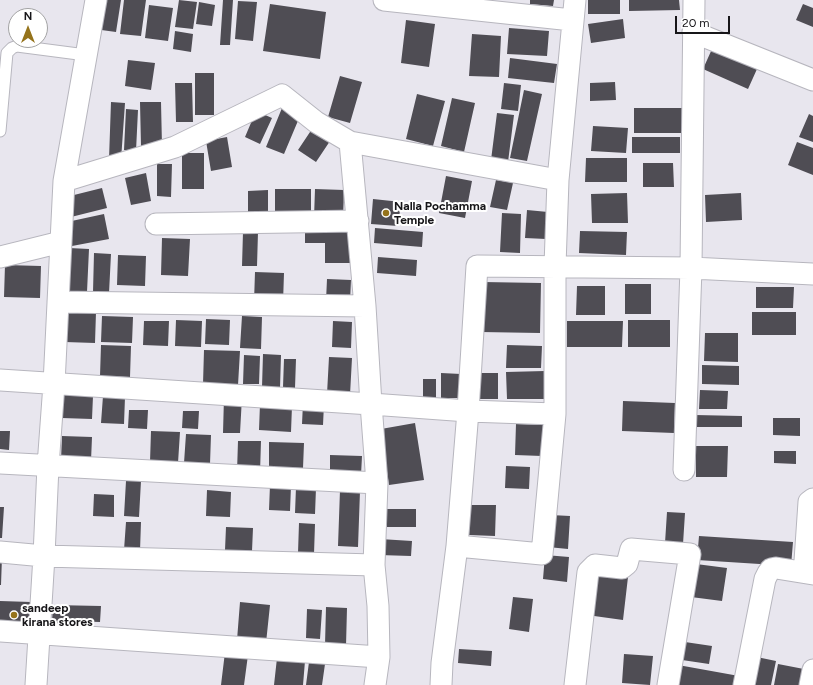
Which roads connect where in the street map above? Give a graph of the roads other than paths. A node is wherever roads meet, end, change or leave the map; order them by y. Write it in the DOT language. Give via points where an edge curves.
graph roads {
  1 [pos="96,0"];
  2 [pos="384,0"];
  3 [pos="694,0"];
  4 [pos="574,10"];
  5 [pos="693,32"];
  6 [pos="86,55"];
  7 [pos="813,80"];
  8 [pos="0,131"];
  9 [pos="350,142"];
  10 [pos="558,180"];
  11 [pos="64,181"];
  12 [pos="358,221"];
  13 [pos="156,224"];
  14 [pos="61,242"];
  15 [pos="0,257"];
  16 [pos="555,266"];
  17 [pos="691,268"];
  18 [pos="813,274"];
  19 [pos="58,302"];
  20 [pos="365,306"];
  21 [pos="0,380"];
  22 [pos="54,384"];
  23 [pos="371,404"];
  24 [pos="468,411"];
  25 [pos="555,414"];
  26 [pos="0,463"];
  27 [pos="48,466"];
  28 [pos="684,470"];
  29 [pos="377,483"];
  30 [pos="813,498"];
  31 [pos="457,546"];
  32 [pos="0,552"];
  33 [pos="44,556"];
  34 [pos="374,565"];
  35 [pos="813,566"];
  36 [pos="813,574"];
  37 [pos="0,631"];
  38 [pos="39,633"];
  39 [pos="379,657"];
  40 [pos="813,670"];
  41 [pos="36,685"];
  42 [pos="375,685"];
  43 [pos="441,685"];
  44 [pos="575,685"];
  45 [pos="668,685"];
  46 [pos="744,685"];
  47 [pos="810,685"];
  1 -- 6 [label="street"];
  2 -- 4 [label="street"];
  3 -- 5 [label="street"];
  4 -- 10 [label="street"];
  5 -- 7 [label="street"];
  5 -- 17 [label="street"];
  6 -- 8 [label="lane" via="17,46 12,48 7,53"];
  6 -- 11 [label="street"];
  9 -- 10 [label="street"];
  9 -- 11 [label="street" via="316,122 282,95 175,147"];
  9 -- 12 [label="street"];
  10 -- 16 [label="street"];
  11 -- 14 [label="street"];
  12 -- 13 [label="street"];
  12 -- 20 [label="street"];
  14 -- 15 [label="street"];
  14 -- 19 [label="street"];
  16 -- 17 [label="street"];
  16 -- 24 [label="street" via="477,266"];
  16 -- 25 [label="street"];
  17 -- 18 [label="street"];
  17 -- 28 [label="street"];
  19 -- 20 [label="street"];
  19 -- 22 [label="street"];
  20 -- 23 [label="street"];
  21 -- 22 [label="street"];
  22 -- 23 [label="street"];
  22 -- 27 [label="street"];
  23 -- 24 [label="street"];
  23 -- 29 [label="street"];
  24 -- 25 [label="street"];
  24 -- 31 [label="street"];
  25 -- 31 [label="street" via="542,554"];
  26 -- 27 [label="street"];
  27 -- 29 [label="street"];
  27 -- 33 [label="street"];
  29 -- 34 [label="street"];
  30 -- 35 [label="street" via="808,502 805,560 807,565"];
  31 -- 43 [label="street"];
  32 -- 33 [label="street"];
  33 -- 34 [label="street"];
  33 -- 38 [label="street"];
  34 -- 39 [label="street"];
  36 -- 46 [label="street" via="776,568 768,573"];
  37 -- 38 [label="street"];
  38 -- 39 [label="street"];
  38 -- 41 [label="street"];
  39 -- 42 [label="street"];
  40 -- 47 [label="street"];
  44 -- 45 [label="street" via="588,572 596,565 622,568 627,564 631,549 690,554"];
}
